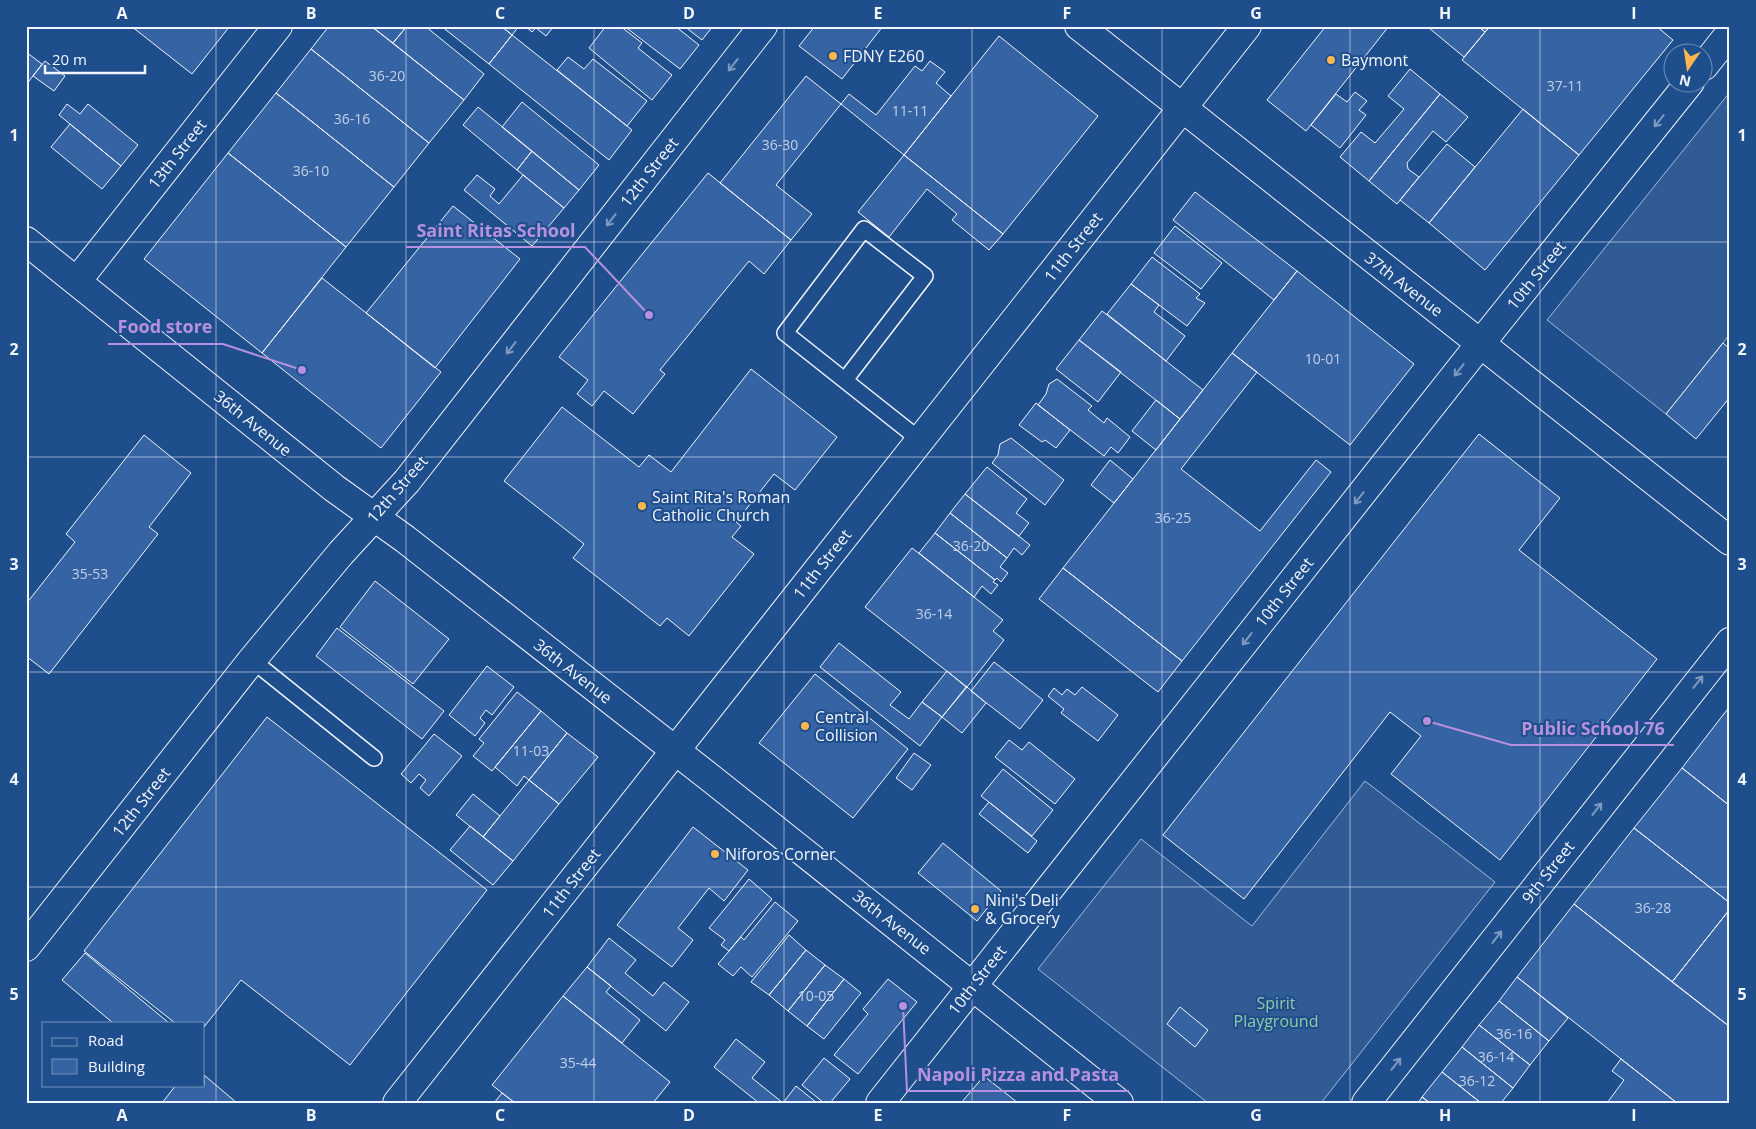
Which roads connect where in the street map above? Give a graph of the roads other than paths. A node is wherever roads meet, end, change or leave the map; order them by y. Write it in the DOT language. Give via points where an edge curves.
graph roads {
  1 [pos="278,26"];
  2 [pos="763,26"];
  3 [pos="1079,26"];
  4 [pos="1247,26"];
  5 [pos="1730,33"];
  6 [pos="1714,53"];
  7 [pos="1682,92"];
  8 [pos="1182,108"];
  9 [pos="26,241"];
  10 [pos="76,281"];
  11 [pos="1480,344"];
  12 [pos="845,380"];
  13 [pos="920,440"];
  14 [pos="374,516"];
  15 [pos="1730,541"];
  16 [pos="1730,642"];
  17 [pos="252,660"];
  18 [pos="675,751"];
  19 [pos="374,758"];
  20 [pos="26,947"];
  21 [pos="973,986"];
  22 [pos="397,1103"];
  23 [pos="880,1103"];
  24 [pos="1119,1103"];
  25 [pos="1366,1103"];
  1 -- 10 [label="street, 13th Street"];
  2 -- 14 [label="street, 12th Street, one-way" via="407,482"];
  3 -- 8 [label="street, 37th Avenue"];
  4 -- 8 [label="street, 11th Street"];
  5 -- 6 [label="street"];
  7 -- 11 [label="street, 10th Street, one-way"];
  8 -- 11 [label="street, 37th Avenue"];
  8 -- 13 [label="street, 11th Street"];
  9 -- 10 [label="street, 36th Avenue"];
  10 -- 14 [label="street, 36th Avenue" via="326,482"];
  11 -- 15 [label="street, 37th Avenue"];
  11 -- 21 [label="street, 10th Street, one-way"];
  12 -- 12 [label="lane" via="925,276 864,229 785,332"];
  12 -- 13 [label="lane"];
  13 -- 18 [label="street, 11th Street"];
  14 -- 17 [label="street, 12th Street"];
  14 -- 18 [label="street, 36th Avenue"];
  25 -- 16 [label="street, 9th Street, one-way"];
  17 -- 19 [label="lane"];
  17 -- 20 [label="street, 12th Street"];
  18 -- 21 [label="street, 36th Avenue"];
  18 -- 22 [label="street, 11th Street"];
  21 -- 23 [label="street, 10th Street"];
  21 -- 24 [label="street, 36th Avenue"];
}
